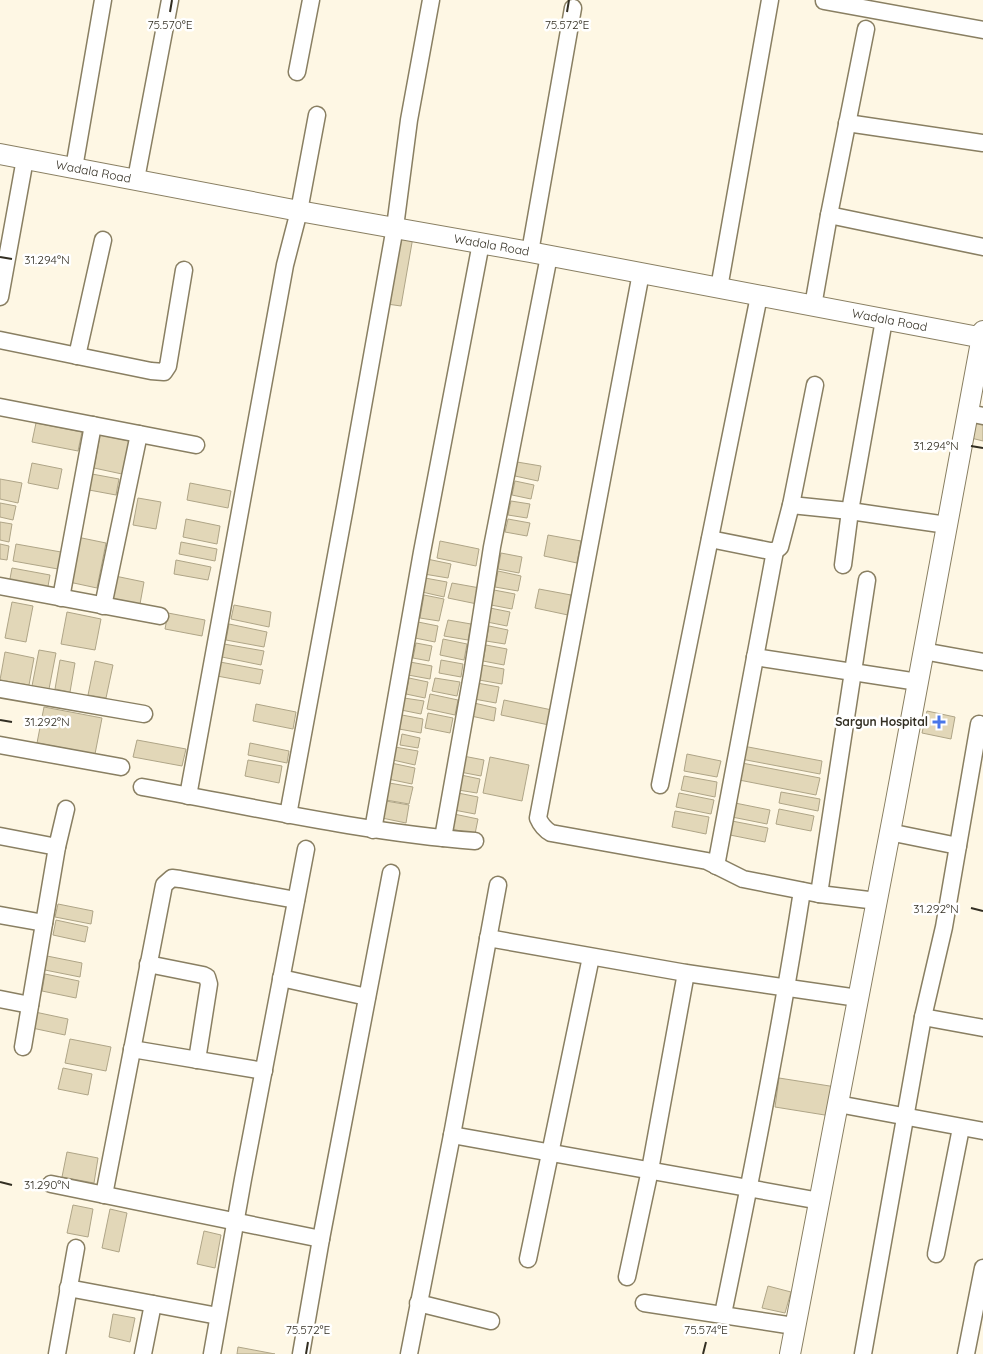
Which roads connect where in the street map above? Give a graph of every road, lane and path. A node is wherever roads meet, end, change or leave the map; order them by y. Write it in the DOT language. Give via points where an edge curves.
graph roads {
  1 [pos="104,0"];
  2 [pos="170,0"];
  3 [pos="311,0"];
  4 [pos="431,0"];
  5 [pos="770,0"];
  6 [pos="824,1"];
  7 [pos="573,8"];
  8 [pos="866,29"];
  9 [pos="983,30"];
  10 [pos="297,72"];
  11 [pos="317,115"];
  12 [pos="847,123"];
  13 [pos="983,143"];
  14 [pos="0,154"];
  15 [pos="25,159"];
  16 [pos="74,168"];
  17 [pos="136,180"];
  18 [pos="299,211"];
  19 [pos="829,215"];
  20 [pos="395,227"];
  21 [pos="103,240"];
  22 [pos="481,243"];
  23 [pos="983,247"];
  24 [pos="540,254"];
  25 [pos="184,270"];
  26 [pos="641,273"];
  27 [pos="1,288"];
  28 [pos="719,288"];
  29 [pos="759,296"];
  30 [pos="813,306"];
  31 [pos="884,320"];
  32 [pos="983,336"];
  33 [pos="0,340"];
  34 [pos="77,356"];
  35 [pos="815,384"];
  36 [pos="0,407"];
  37 [pos="976,414"];
  38 [pos="93,425"];
  39 [pos="139,434"];
  40 [pos="196,445"];
  41 [pos="791,505"];
  42 [pos="850,511"];
  43 [pos="947,525"];
  44 [pos="710,539"];
  45 [pos="775,551"];
  46 [pos="842,565"];
  47 [pos="867,580"];
  48 [pos="0,586"];
  49 [pos="61,598"];
  50 [pos="103,606"];
  51 [pos="160,616"];
  52 [pos="924,651"];
  53 [pos="755,657"];
  54 [pos="983,662"];
  55 [pos="854,672"];
  56 [pos="918,682"];
  57 [pos="0,689"];
  58 [pos="144,714"];
  59 [pos="980,724"];
  60 [pos="0,745"];
  61 [pos="121,767"];
  62 [pos="660,785"];
  63 [pos="142,787"];
  64 [pos="188,796"];
  65 [pos="66,809"];
  66 [pos="288,815"];
  67 [pos="373,830"];
  68 [pos="889,832"];
  69 [pos="0,836"];
  70 [pos="443,838"];
  71 [pos="475,840"];
  72 [pos="958,846"];
  73 [pos="57,847"];
  74 [pos="306,849"];
  75 [pos="716,866"];
  76 [pos="391,873"];
  77 [pos="498,885"];
  78 [pos="802,891"];
  79 [pos="819,894"];
  80 [pos="296,900"];
  81 [pos="877,901"];
  82 [pos="0,915"];
  83 [pos="44,923"];
  84 [pos="488,938"];
  85 [pos="591,957"];
  86 [pos="148,964"];
  87 [pos="686,973"];
  88 [pos="281,978"];
  89 [pos="786,988"];
  90 [pos="367,997"];
  91 [pos="858,998"];
  92 [pos="0,999"];
  93 [pos="30,1005"];
  94 [pos="922,1017"];
  95 [pos="983,1028"];
  96 [pos="23,1047"];
  97 [pos="132,1049"];
  98 [pos="197,1060"];
  99 [pos="264,1071"];
  100 [pos="838,1104"];
  101 [pos="906,1116"];
  102 [pos="961,1128"];
  103 [pos="983,1131"];
  104 [pos="452,1135"];
  105 [pos="551,1153"];
  106 [pos="650,1170"];
  107 [pos="51,1184"];
  108 [pos="749,1188"];
  109 [pos="104,1195"];
  110 [pos="820,1201"];
  111 [pos="235,1222"];
  112 [pos="321,1239"];
  113 [pos="76,1248"];
  114 [pos="936,1254"];
  115 [pos="528,1259"];
  116 [pos="983,1268"];
  117 [pos="627,1277"];
  118 [pos="68,1288"];
  119 [pos="418,1303"];
  120 [pos="644,1303"];
  121 [pos="153,1304"];
  122 [pos="722,1314"];
  123 [pos="218,1316"];
  124 [pos="491,1321"];
  125 [pos="794,1326"];
  126 [pos="57,1354"];
  127 [pos="143,1354"];
  128 [pos="212,1354"];
  129 [pos="301,1354"];
  130 [pos="409,1354"];
  131 [pos="790,1354"];
  132 [pos="863,1354"];
  133 [pos="966,1354"];
  1 -- 16 [label="street"];
  2 -- 17 [label="street"];
  3 -- 10 [label="street"];
  4 -- 20 [label="street" via="409,120"];
  5 -- 28 [label="street"];
  6 -- 9 [label="street"];
  7 -- 24 [label="street"];
  8 -- 12 [label="street"];
  11 -- 18 [label="street"];
  12 -- 13 [label="street"];
  12 -- 19 [label="street"];
  14 -- 15 [label="street, Wadala Road"];
  15 -- 16 [label="street, Wadala Road"];
  15 -- 27 [label="street"];
  16 -- 17 [label="street, Wadala Road"];
  17 -- 18 [label="street, Wadala Road"];
  18 -- 20 [label="street, Wadala Road"];
  18 -- 64 [label="street" via="285,265"];
  19 -- 23 [label="street"];
  19 -- 30 [label="street"];
  20 -- 22 [label="street, Wadala Road"];
  20 -- 66 [label="street"];
  21 -- 34 [label="street"];
  22 -- 24 [label="street, Wadala Road"];
  22 -- 67 [label="street"];
  24 -- 26 [label="street, Wadala Road"];
  24 -- 70 [label="street"];
  25 -- 34 [label="street" via="168,366 164,372"];
  26 -- 28 [label="street, Wadala Road"];
  26 -- 75 [label="street" via="538,818 544,829 552,833 707,861"];
  28 -- 29 [label="street, Wadala Road"];
  29 -- 30 [label="street, Wadala Road"];
  29 -- 44 [label="street"];
  30 -- 31 [label="street, Wadala Road"];
  31 -- 32 [label="street, Wadala Road"];
  31 -- 42 [label="street"];
  32 -- 37 [label="street"];
  33 -- 34 [label="street"];
  35 -- 41 [label="street"];
  36 -- 38 [label="street"];
  37 -- 43 [label="street"];
  38 -- 39 [label="street"];
  38 -- 49 [label="street"];
  39 -- 40 [label="street"];
  39 -- 50 [label="street"];
  41 -- 42 [label="street"];
  41 -- 45 [label="street" via="783,540"];
  42 -- 43 [label="street"];
  42 -- 46 [label="street"];
  43 -- 52 [label="street"];
  44 -- 45 [label="street"];
  44 -- 62 [label="street"];
  45 -- 53 [label="street"];
  47 -- 55 [label="street"];
  48 -- 49 [label="street"];
  49 -- 50 [label="street"];
  50 -- 51 [label="street"];
  52 -- 54 [label="street"];
  52 -- 56 [label="street"];
  53 -- 55 [label="street"];
  53 -- 75 [label="street"];
  55 -- 56 [label="street"];
  55 -- 79 [label="street"];
  56 -- 68 [label="street"];
  57 -- 58 [label="street"];
  59 -- 72 [label="street"];
  60 -- 61 [label="street"];
  63 -- 64 [label="street"];
  64 -- 66 [label="street"];
  65 -- 73 [label="street"];
  66 -- 67 [label="street"];
  67 -- 70 [label="street"];
  68 -- 72 [label="street"];
  68 -- 81 [label="street"];
  69 -- 73 [label="street"];
  70 -- 71 [label="street"];
  72 -- 94 [label="street" via="944,927"];
  73 -- 83 [label="street"];
  74 -- 80 [label="street"];
  75 -- 78 [label="street" via="743,879"];
  76 -- 90 [label="street"];
  77 -- 84 [label="street"];
  78 -- 79 [label="street"];
  78 -- 89 [label="street"];
  79 -- 81 [label="street"];
  80 -- 86 [label="street" via="172,878 164,885"];
  80 -- 88 [label="street"];
  81 -- 91 [label="street"];
  82 -- 83 [label="street"];
  83 -- 93 [label="street"];
  84 -- 85 [label="street"];
  84 -- 104 [label="street"];
  85 -- 87 [label="street"];
  85 -- 105 [label="street"];
  86 -- 97 [label="street"];
  86 -- 98 [label="street" via="207,977 209,984"];
  87 -- 89 [label="street"];
  87 -- 106 [label="street"];
  88 -- 90 [label="street"];
  88 -- 99 [label="street"];
  89 -- 91 [label="street"];
  89 -- 108 [label="street"];
  90 -- 112 [label="street"];
  91 -- 100 [label="street"];
  92 -- 93 [label="street"];
  93 -- 96 [label="street"];
  94 -- 95 [label="street"];
  94 -- 101 [label="street"];
  97 -- 98 [label="street"];
  97 -- 109 [label="street"];
  98 -- 99 [label="street"];
  99 -- 111 [label="street"];
  100 -- 101 [label="street"];
  100 -- 110 [label="street"];
  101 -- 102 [label="street"];
  101 -- 132 [label="street"];
  102 -- 103 [label="street"];
  102 -- 114 [label="street"];
  104 -- 105 [label="street"];
  104 -- 119 [label="street"];
  105 -- 106 [label="street"];
  105 -- 115 [label="street"];
  106 -- 108 [label="street"];
  106 -- 117 [label="street"];
  107 -- 109 [label="street"];
  108 -- 110 [label="street"];
  108 -- 122 [label="street"];
  109 -- 111 [label="street"];
  110 -- 125 [label="street"];
  111 -- 112 [label="street"];
  111 -- 123 [label="street"];
  112 -- 129 [label="street"];
  113 -- 118 [label="street"];
  116 -- 133 [label="street"];
  118 -- 121 [label="street"];
  118 -- 126 [label="street"];
  119 -- 124 [label="street"];
  119 -- 130 [label="street"];
  120 -- 122 [label="street"];
  121 -- 123 [label="street"];
  121 -- 127 [label="street"];
  122 -- 125 [label="street"];
  123 -- 128 [label="street"];
  125 -- 131 [label="street"];
}
